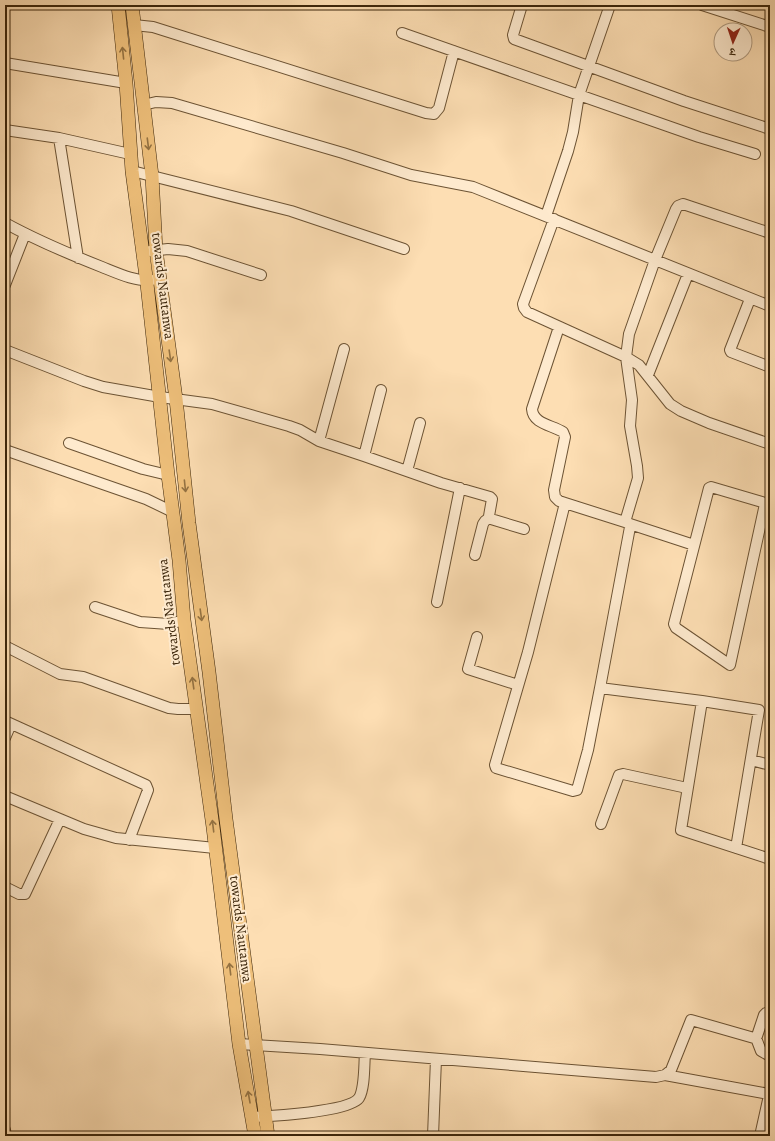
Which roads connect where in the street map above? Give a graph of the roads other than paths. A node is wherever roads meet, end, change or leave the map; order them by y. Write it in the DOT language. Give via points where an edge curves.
graph roads {
  1 [pos="118,5"];
  2 [pos="132,5"];
  3 [pos="522,5"];
  4 [pos="610,5"];
  5 [pos="702,5"];
  6 [pos="134,24"];
  7 [pos="770,27"];
  8 [pos="402,33"];
  9 [pos="454,51"];
  10 [pos="5,64"];
  11 [pos="589,67"];
  12 [pos="126,83"];
  13 [pos="579,95"];
  14 [pos="143,105"];
  15 [pos="770,129"];
  16 [pos="5,130"];
  17 [pos="59,138"];
  18 [pos="130,154"];
  19 [pos="754,154"];
  20 [pos="132,171"];
  21 [pos="152,176"];
  22 [pos="550,218"];
  23 [pos="5,224"];
  24 [pos="770,233"];
  25 [pos="25,234"];
  26 [pos="156,250"];
  27 [pos="404,250"];
  28 [pos="142,252"];
  29 [pos="78,258"];
  30 [pos="655,260"];
  31 [pos="688,274"];
  32 [pos="261,275"];
  33 [pos="160,279"];
  34 [pos="146,281"];
  35 [pos="5,285"];
  36 [pos="750,299"];
  37 [pos="770,306"];
  38 [pos="559,327"];
  39 [pos="344,349"];
  40 [pos="5,350"];
  41 [pos="626,357"];
  42 [pos="770,367"];
  43 [pos="648,376"];
  44 [pos="381,390"];
  45 [pos="160,397"];
  46 [pos="176,399"];
  47 [pos="420,423"];
  48 [pos="319,441"];
  49 [pos="69,443"];
  50 [pos="770,444"];
  51 [pos="5,450"];
  52 [pos="364,456"];
  53 [pos="407,471"];
  54 [pos="168,475"];
  55 [pos="460,488"];
  56 [pos="565,503"];
  57 [pos="173,512"];
  58 [pos="489,518"];
  59 [pos="627,523"];
  60 [pos="524,529"];
  61 [pos="694,545"];
  62 [pos="475,555"];
  63 [pos="437,602"];
  64 [pos="95,607"];
  65 [pos="184,620"];
  66 [pos="477,636"];
  67 [pos="5,646"];
  68 [pos="518,685"];
  69 [pos="600,688"];
  70 [pos="702,701"];
  71 [pos="197,709"];
  72 [pos="8,723"];
  73 [pos="5,738"];
  74 [pos="751,760"];
  75 [pos="770,765"];
  76 [pos="687,788"];
  77 [pos="5,796"];
  78 [pos="60,819"];
  79 [pos="601,824"];
  80 [pos="130,840"];
  81 [pos="215,848"];
  82 [pos="736,848"];
  83 [pos="770,859"];
  84 [pos="5,887"];
  85 [pos="770,1014"];
  86 [pos="756,1038"];
  87 [pos="239,1044"];
  88 [pos="255,1045"];
  89 [pos="365,1053"];
  90 [pos="770,1056"];
  91 [pos="436,1059"];
  92 [pos="665,1075"];
  93 [pos="770,1093"];
  94 [pos="259,1117"];
  95 [pos="5,1130"];
  96 [pos="6,1136"];
  97 [pos="255,1136"];
  98 [pos="268,1136"];
  99 [pos="433,1136"];
  100 [pos="760,1136"];
  12 -- 1 [label="main road, towards Nautanwa, one-way"];
  2 -- 6 [label="main road"];
  3 -- 11 [label="street" via="514,39"];
  4 -- 11 [label="street"];
  5 -- 7 [label="street"];
  6 -- 9 [label="street" via="153,27 434,114 440,108"];
  6 -- 14 [label="main road"];
  8 -- 9 [label="street"];
  9 -- 13 [label="street"];
  10 -- 12 [label="street"];
  11 -- 13 [label="street"];
  11 -- 15 [label="street"];
  12 -- 18 [label="main road, towards Nautanwa"];
  13 -- 19 [label="street"];
  13 -- 22 [label="street" via="573,132"];
  14 -- 21 [label="main road, one-way"];
  14 -- 22 [label="street" via="156,102 172,103 412,175 473,187"];
  16 -- 17 [label="street"];
  17 -- 18 [label="street"];
  17 -- 29 [label="street"];
  18 -- 20 [label="main road, towards Nautanwa"];
  20 -- 21 [label="street"];
  20 -- 28 [label="main road, towards Nautanwa"];
  21 -- 26 [label="main road"];
  21 -- 27 [label="street" via="291,210"];
  22 -- 30 [label="street"];
  22 -- 38 [label="street" via="523,304 527,312"];
  23 -- 25 [label="street"];
  24 -- 30 [label="street" via="681,204 676,209"];
  25 -- 29 [label="street"];
  25 -- 35 [label="street"];
  26 -- 28 [label="street"];
  26 -- 32 [label="street" via="168,248 187,251"];
  26 -- 33 [label="main road"];
  28 -- 34 [label="main road, towards Nautanwa"];
  29 -- 34 [label="street" via="122,275"];
  30 -- 31 [label="street"];
  30 -- 41 [label="street" via="629,334"];
  31 -- 36 [label="street"];
  31 -- 43 [label="street"];
  33 -- 34 [label="street"];
  33 -- 46 [label="main road, one-way"];
  34 -- 45 [label="main road, towards Nautanwa"];
  36 -- 37 [label="street"];
  36 -- 42 [label="street" via="730,350"];
  38 -- 41 [label="street"];
  38 -- 56 [label="street" via="532,415 536,420 563,432 565,437 554,490 555,497"];
  39 -- 48 [label="street"];
  40 -- 45 [label="street" via="84,381"];
  41 -- 43 [label="street" via="639,365"];
  41 -- 59 [label="street" via="632,400 630,426 638,478"];
  43 -- 50 [label="street" via="670,404 709,423"];
  44 -- 52 [label="street"];
  45 -- 46 [label="street"];
  45 -- 54 [label="main road, towards Nautanwa"];
  46 -- 48 [label="street" via="240,411 300,430"];
  46 -- 88 [label="main road, one-way" via="188,523"];
  47 -- 53 [label="street"];
  48 -- 52 [label="street"];
  49 -- 54 [label="street"];
  51 -- 57 [label="street" via="146,499"];
  52 -- 53 [label="street"];
  53 -- 55 [label="street"];
  54 -- 57 [label="main road, towards Nautanwa"];
  55 -- 58 [label="street" via="491,498"];
  55 -- 63 [label="street"];
  56 -- 59 [label="street"];
  56 -- 68 [label="street"];
  57 -- 65 [label="main road, towards Nautanwa"];
  58 -- 60 [label="street"];
  58 -- 62 [label="street" via="483,524"];
  59 -- 61 [label="street"];
  59 -- 69 [label="street"];
  61 -- 61 [label="street" via="674,624 676,628 730,665 765,504 709,488"];
  64 -- 65 [label="street" via="140,622 169,624"];
  71 -- 65 [label="main road, towards Nautanwa, one-way"];
  66 -- 68 [label="street" via="468,669"];
  67 -- 71 [label="street" via="60,674 83,677 169,708"];
  68 -- 69 [label="street" via="496,768 573,792 576,790 588,750"];
  69 -- 70 [label="street"];
  70 -- 74 [label="street" via="759,710"];
  70 -- 76 [label="street"];
  81 -- 71 [label="main road, towards Nautanwa, one-way"];
  72 -- 73 [label="street"];
  72 -- 80 [label="street" via="146,785 148,790"];
  74 -- 75 [label="street"];
  74 -- 82 [label="street"];
  76 -- 79 [label="street" via="619,775"];
  76 -- 82 [label="street" via="681,830"];
  77 -- 78 [label="street"];
  78 -- 80 [label="street" via="116,838"];
  78 -- 84 [label="street" via="25,894"];
  80 -- 81 [label="street"];
  87 -- 81 [label="main road, towards Nautanwa, one-way"];
  82 -- 83 [label="street"];
  85 -- 86 [label="street" via="764,1015"];
  86 -- 90 [label="street" via="761,1051"];
  86 -- 92 [label="street" via="691,1020 671,1070"];
  87 -- 88 [label="street"];
  94 -- 87 [label="main road, towards Nautanwa, one-way"];
  88 -- 89 [label="street"];
  88 -- 94 [label="main road"];
  89 -- 91 [label="street"];
  89 -- 94 [label="street" via="362,1088 360,1097 354,1103 344,1107"];
  91 -- 92 [label="street" via="656,1077"];
  91 -- 99 [label="street"];
  92 -- 93 [label="street"];
  93 -- 100 [label="street"];
  94 -- 97 [label="main road, towards Nautanwa"];
  94 -- 98 [label="main road"];
  95 -- 96 [label="street"];
}
